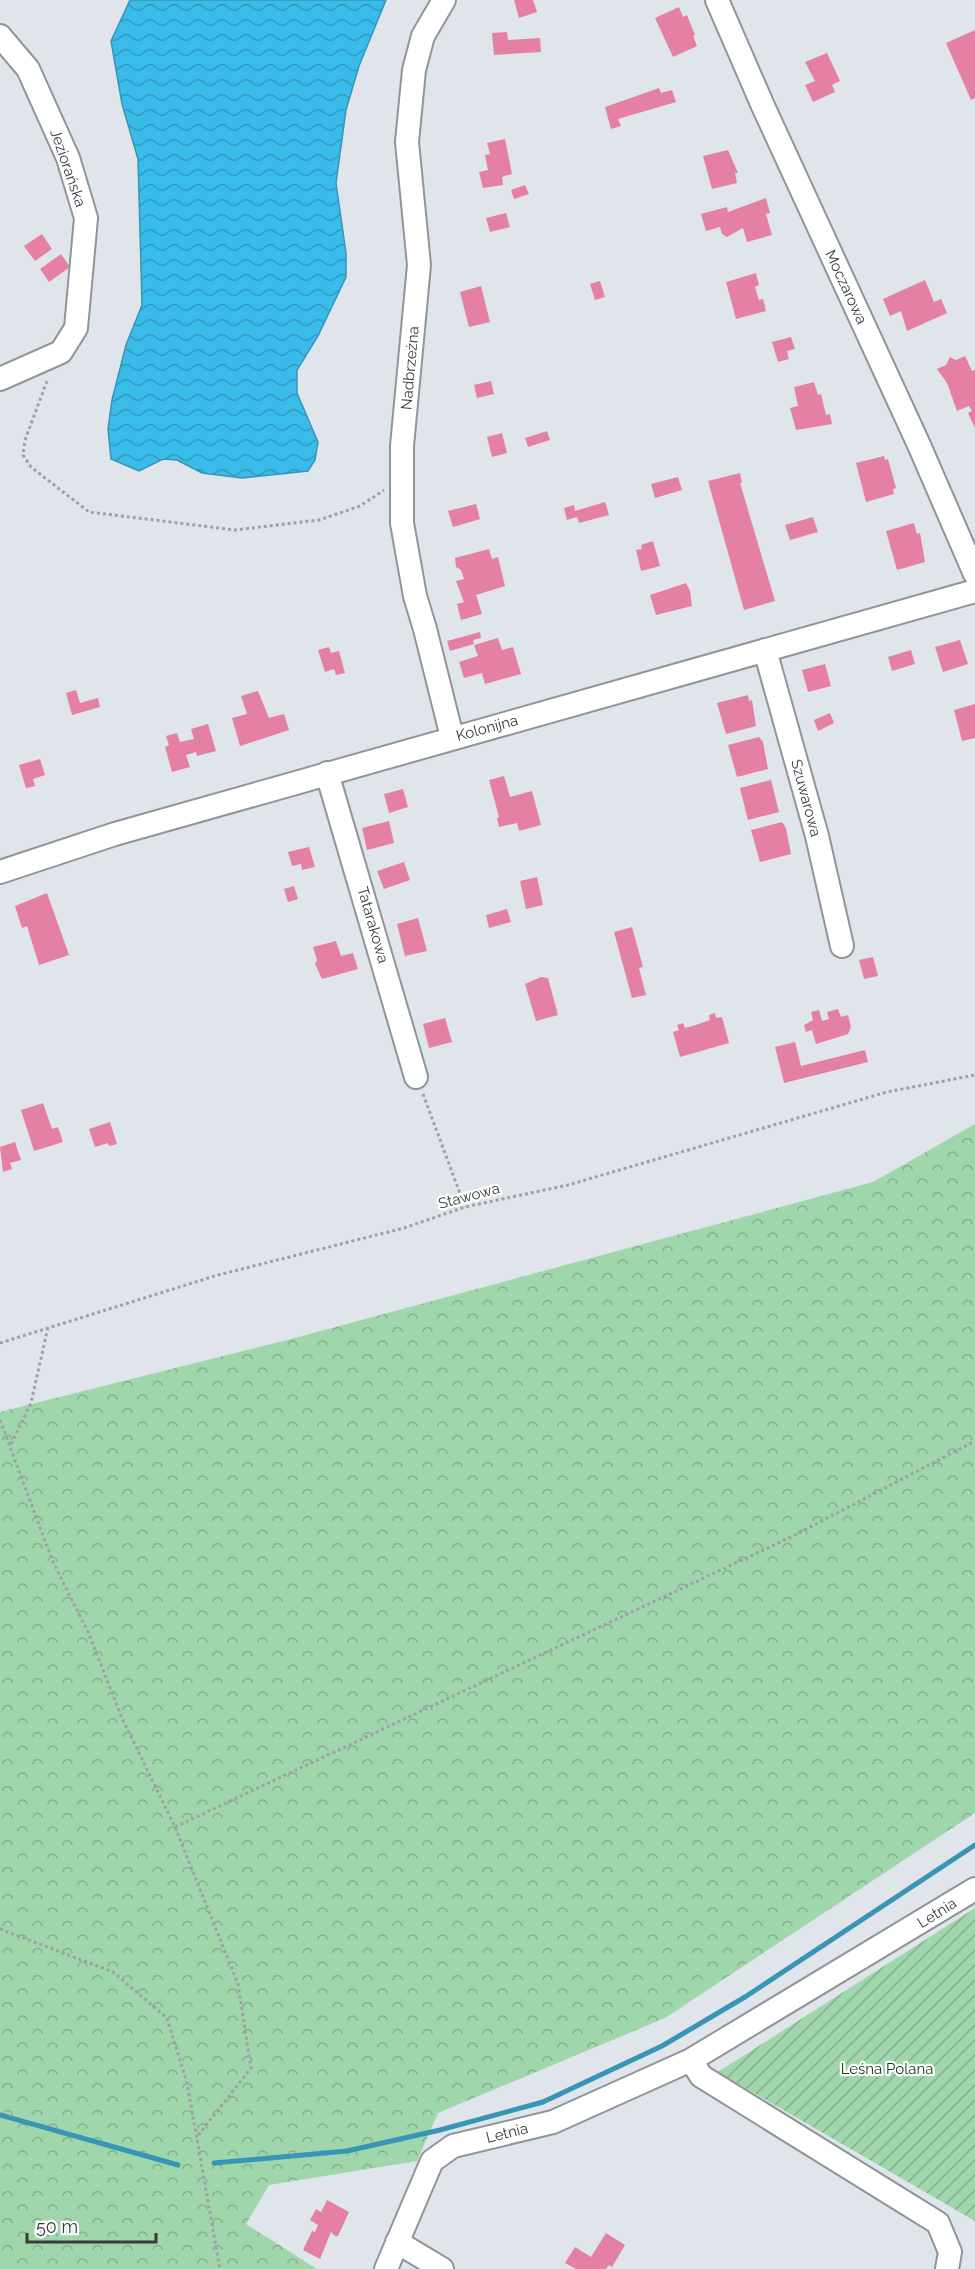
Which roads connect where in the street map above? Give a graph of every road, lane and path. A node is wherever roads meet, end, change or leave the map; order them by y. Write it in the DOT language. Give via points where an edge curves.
graph roads {
  1 [pos="444,0"];
  2 [pos="717,0"];
  3 [pos="0,36"];
  4 [pos="61,352"];
  5 [pos="0,379"];
  6 [pos="402,478"];
  7 [pos="975,574"];
  8 [pos="975,591"];
  9 [pos="765,650"];
  10 [pos="452,737"];
  11 [pos="327,773"];
  12 [pos="0,872"];
  13 [pos="843,946"];
  14 [pos="974,1075"];
  15 [pos="416,1077"];
  16 [pos="975,1080"];
  17 [pos="465,1207"];
  18 [pos="48,1327"];
  19 [pos="0,1343"];
  20 [pos="0,1420"];
  21 [pos="975,1441"];
  22 [pos="10,1445"];
  23 [pos="176,1827"];
  24 [pos="975,1889"];
  25 [pos="0,1929"];
  26 [pos="691,2060"];
  27 [pos="196,2138"];
  28 [pos="397,2242"];
  29 [pos="220,2269"];
  30 [pos="386,2269"];
  31 [pos="442,2269"];
  32 [pos="946,2269"];
  1 -- 6 [label="street, Nadbrzeżna" via="423,36 414,70 407,142 419,265"];
  2 -- 7 [label="street, Moczarowa"];
  3 -- 4 [label="street, Jeziorańska" via="28,69 68,158 86,218 76,328"];
  4 -- 5 [label="street"];
  4 -- 6 [label="path" via="46,383 23,455 31,467 89,512 235,530 319,520 360,506"];
  6 -- 10 [label="street, Nadbrzeżna" via="402,523 415,596"];
  8 -- 9 [label="street, Kolonijna"];
  9 -- 10 [label="street, Kolonijna"];
  9 -- 13 [label="street, Szuwarowa"];
  10 -- 11 [label="street, Kolonijna"];
  11 -- 12 [label="street, Kolonijna" via="115,834"];
  11 -- 15 [label="street, Tatarakowa"];
  14 -- 16 [label="path"];
  14 -- 17 [label="path, Stawowa" via="887,1092 568,1185"];
  15 -- 17 [label="path"];
  17 -- 18 [label="path, Stawowa" via="404,1228 218,1275"];
  18 -- 19 [label="path, Stawowa"];
  18 -- 22 [label="path" via="31,1403"];
  20 -- 22 [label="path"];
  21 -- 23 [label="path" via="793,1536"];
  22 -- 23 [label="path" via="53,1562 88,1632 122,1718"];
  23 -- 27 [label="path" via="238,1984 251,2068"];
  24 -- 26 [label="street, Letnia"];
  25 -- 27 [label="path" via="113,1972 167,2018 187,2083"];
  26 -- 28 [label="street, Letnia" via="553,2122 453,2146 432,2161"];
  26 -- 32 [label="street" via="701,2076 939,2223 950,2252"];
  27 -- 29 [label="path"];
  28 -- 30 [label="street, Letnia"];
  28 -- 31 [label="street"];
}
